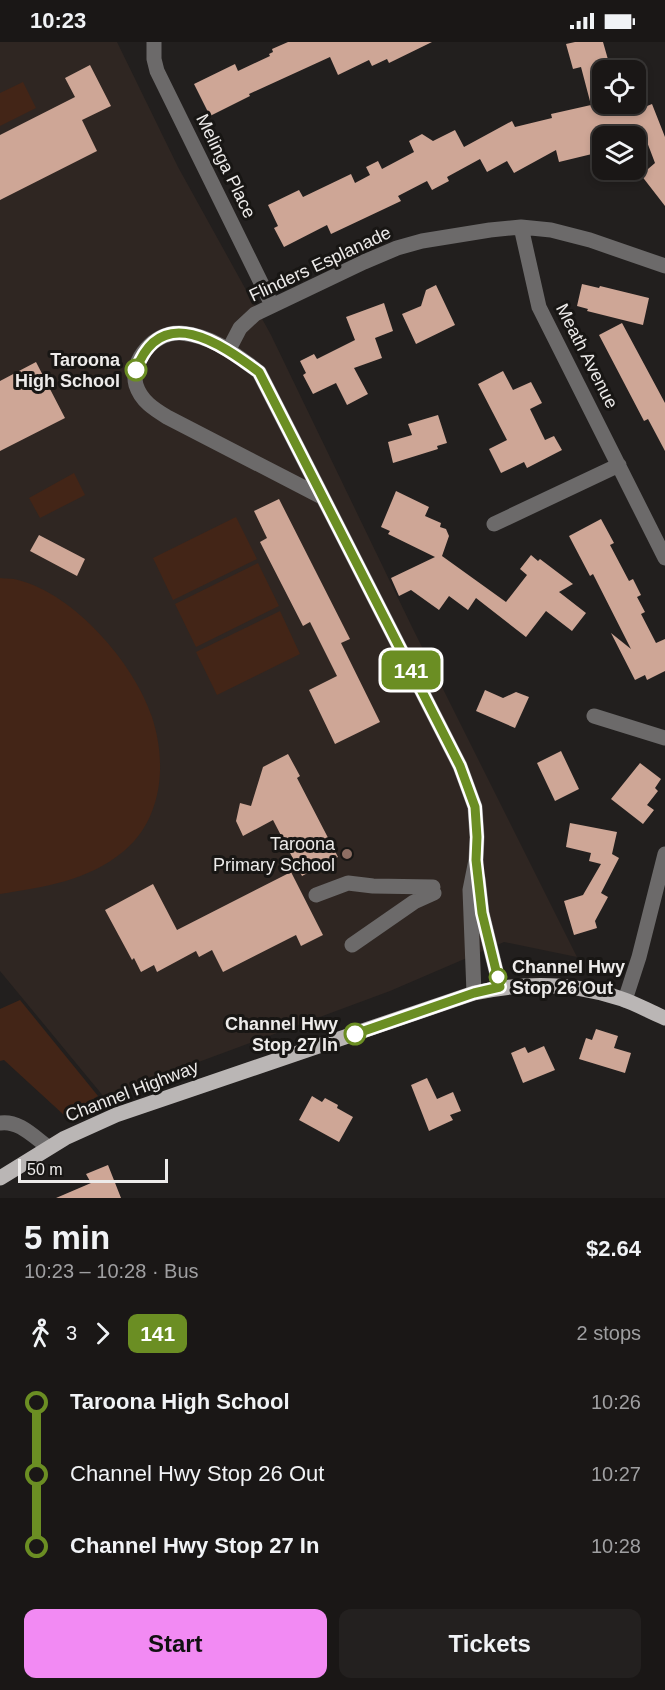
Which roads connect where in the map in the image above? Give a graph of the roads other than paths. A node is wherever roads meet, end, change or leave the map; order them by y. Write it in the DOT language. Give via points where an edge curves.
graph roads {
  1 [pos="154,42"];
  2 [pos="521,227"];
  3 [pos="665,266"];
  4 [pos="272,306"];
  5 [pos="229,349"];
  6 [pos="619,465"];
  7 [pos="322,497"];
  8 [pos="494,524"];
  9 [pos="665,558"];
  10 [pos="594,716"];
  11 [pos="665,738"];
  12 [pos="665,854"];
  13 [pos="476,860"];
  14 [pos="316,896"];
  15 [pos="352,945"];
  16 [pos="500,987"];
  17 [pos="474,993"];
  18 [pos="625,1000"];
  19 [pos="665,1018"];
  20 [pos="0,1124"];
  21 [pos="48,1148"];
  22 [pos="0,1178"];
  1 -- 4 [label="street, Melinga Place" via="157,70"];
  2 -- 3 [label="street, Flinders Esplanade" via="590,240"];
  2 -- 4 [label="street, Flinders Esplanade" via="397,248"];
  2 -- 6 [label="street, Meath Avenue" via="539,307"];
  4 -- 5 [label="street, Flinders Esplanade" via="255,314 240,328"];
  5 -- 7 [label="street" via="259,372"];
  5 -- 7 [label="street" via="180,333 156,338 141,357 136,385 147,404 168,417"];
  6 -- 8 [label="street"];
  6 -- 9 [label="street, Meath Avenue"];
  7 -- 13 [label="street" via="460,766 475,807"];
  10 -- 11 [label="street"];
  12 -- 18 [label="street"];
  13 -- 16 [label="street" via="482,913"];
  13 -- 17 [label="street" via="470,890"];
  14 -- 15 [label="street" via="348,883 434,890"];
  16 -- 17 [label="main road, Channel Highway"];
  16 -- 18 [label="main road, Channel Highway" via="541,984 581,988"];
  17 -- 21 [label="main road, Channel Highway" via="144,1104"];
  18 -- 19 [label="main road, Channel Highway"];
  20 -- 21 [label="street" via="19,1126"];
  21 -- 22 [label="main road, Channel Highway"];
}
